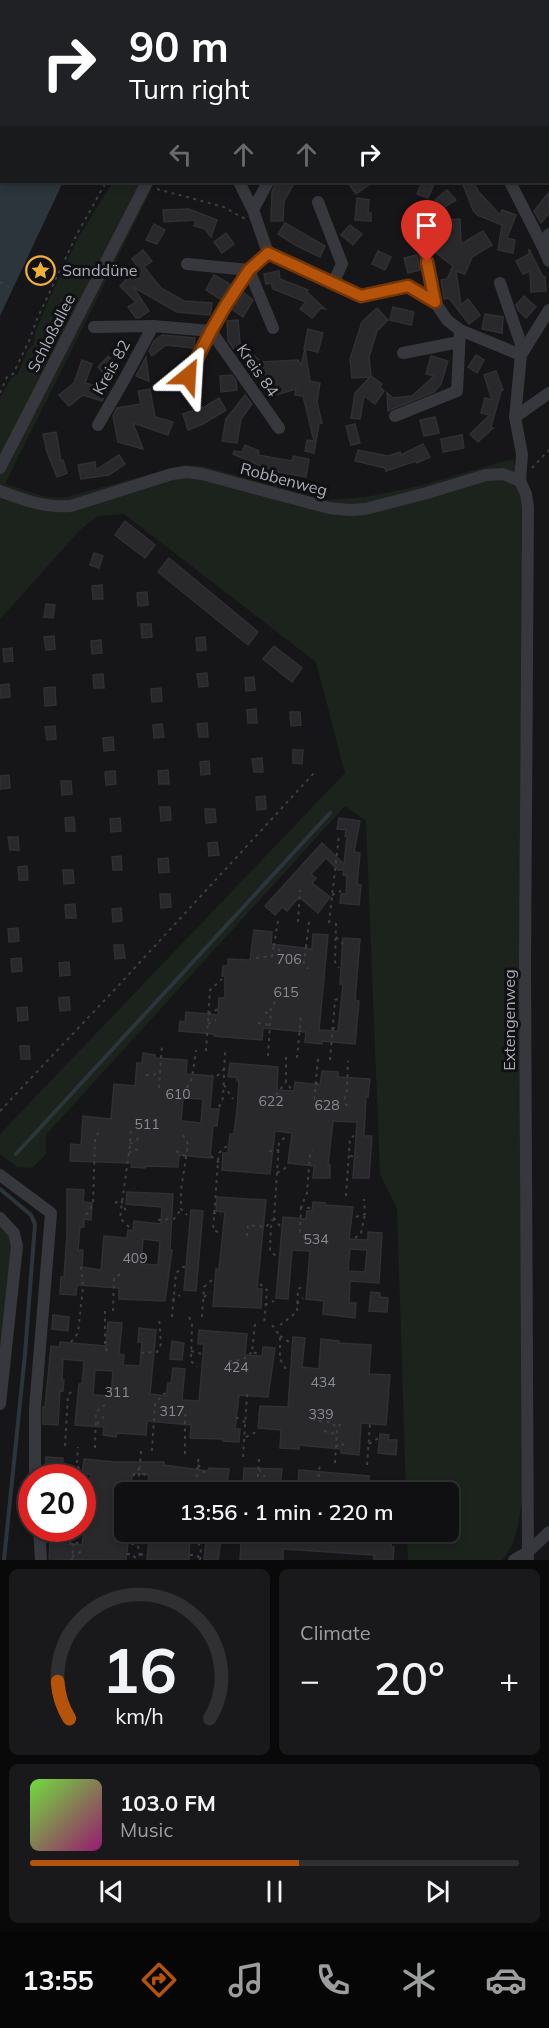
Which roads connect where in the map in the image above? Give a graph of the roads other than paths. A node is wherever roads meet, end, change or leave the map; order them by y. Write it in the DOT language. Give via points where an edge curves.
graph roads {
  1 [pos="239,183"];
  2 [pos="267,183"];
  3 [pos="511,183"];
  4 [pos="146,184"];
  5 [pos="318,202"];
  6 [pos="253,210"];
  7 [pos="419,226"];
  8 [pos="549,234"];
  9 [pos="542,245"];
  10 [pos="268,253"];
  11 [pos="549,261"];
  12 [pos="187,264"];
  13 [pos="249,270"];
  14 [pos="333,283"];
  15 [pos="500,284"];
  16 [pos="435,302"];
  17 [pos="549,310"];
  18 [pos="153,326"];
  19 [pos="94,327"];
  20 [pos="273,328"];
  21 [pos="211,331"];
  22 [pos="459,336"];
  23 [pos="403,353"];
  24 [pos="522,353"];
  25 [pos="188,376"];
  26 [pos="549,393"];
  27 [pos="395,416"];
  28 [pos="515,417"];
  29 [pos="98,425"];
  30 [pos="279,428"];
  31 [pos="0,468"];
  32 [pos="520,481"];
  33 [pos="0,491"];
  34 [pos="0,1175"];
  35 [pos="0,1218"];
  36 [pos="0,1404"];
  37 [pos="35,1464"];
  38 [pos="549,1532"];
  39 [pos="40,1542"];
  40 [pos="528,1556"];
  41 [pos="41,1560"];
  42 [pos="514,1560"];
  1 -- 6 [label="street"];
  2 -- 6 [label="street"];
  3 -- 9 [label="street"];
  4 -- 31 [label="street, Schloßallee"];
  5 -- 14 [label="street" via="342,264"];
  6 -- 10 [label="street"];
  7 -- 16 [label="street"];
  8 -- 9 [label="street"];
  9 -- 11 [label="street"];
  10 -- 13 [label="street"];
  10 -- 14 [label="street"];
  12 -- 13 [label="street"];
  13 -- 20 [label="street"];
  13 -- 21 [label="street"];
  14 -- 16 [label="street" via="361,296 408,286"];
  15 -- 24 [label="street"];
  16 -- 22 [label="street"];
  17 -- 24 [label="street"];
  18 -- 19 [label="street"];
  18 -- 21 [label="street"];
  18 -- 29 [label="street, Kreis 82"];
  21 -- 25 [label="street"];
  21 -- 30 [label="street, Kreis 84"];
  22 -- 23 [label="street"];
  22 -- 24 [label="street"];
  22 -- 27 [label="street" via="457,391"];
  24 -- 28 [label="street, Extengenweg"];
  26 -- 28 [label="street"];
  28 -- 32 [label="street, Extengenweg" via="522,454"];
  32 -- 33 [label="street, Robbenweg" via="503,474 486,475 365,509 348,510 187,472 71,506 33,503"];
  32 -- 40 [label="street, Extengenweg" via="528,508"];
  34 -- 37 [label="street" via="51,1213 35,1408"];
  35 -- 36 [label="street" via="14,1233 17,1246"];
  38 -- 40 [label="street"];
  39 -- 41 [label="street"];
  40 -- 42 [label="street"];
}
